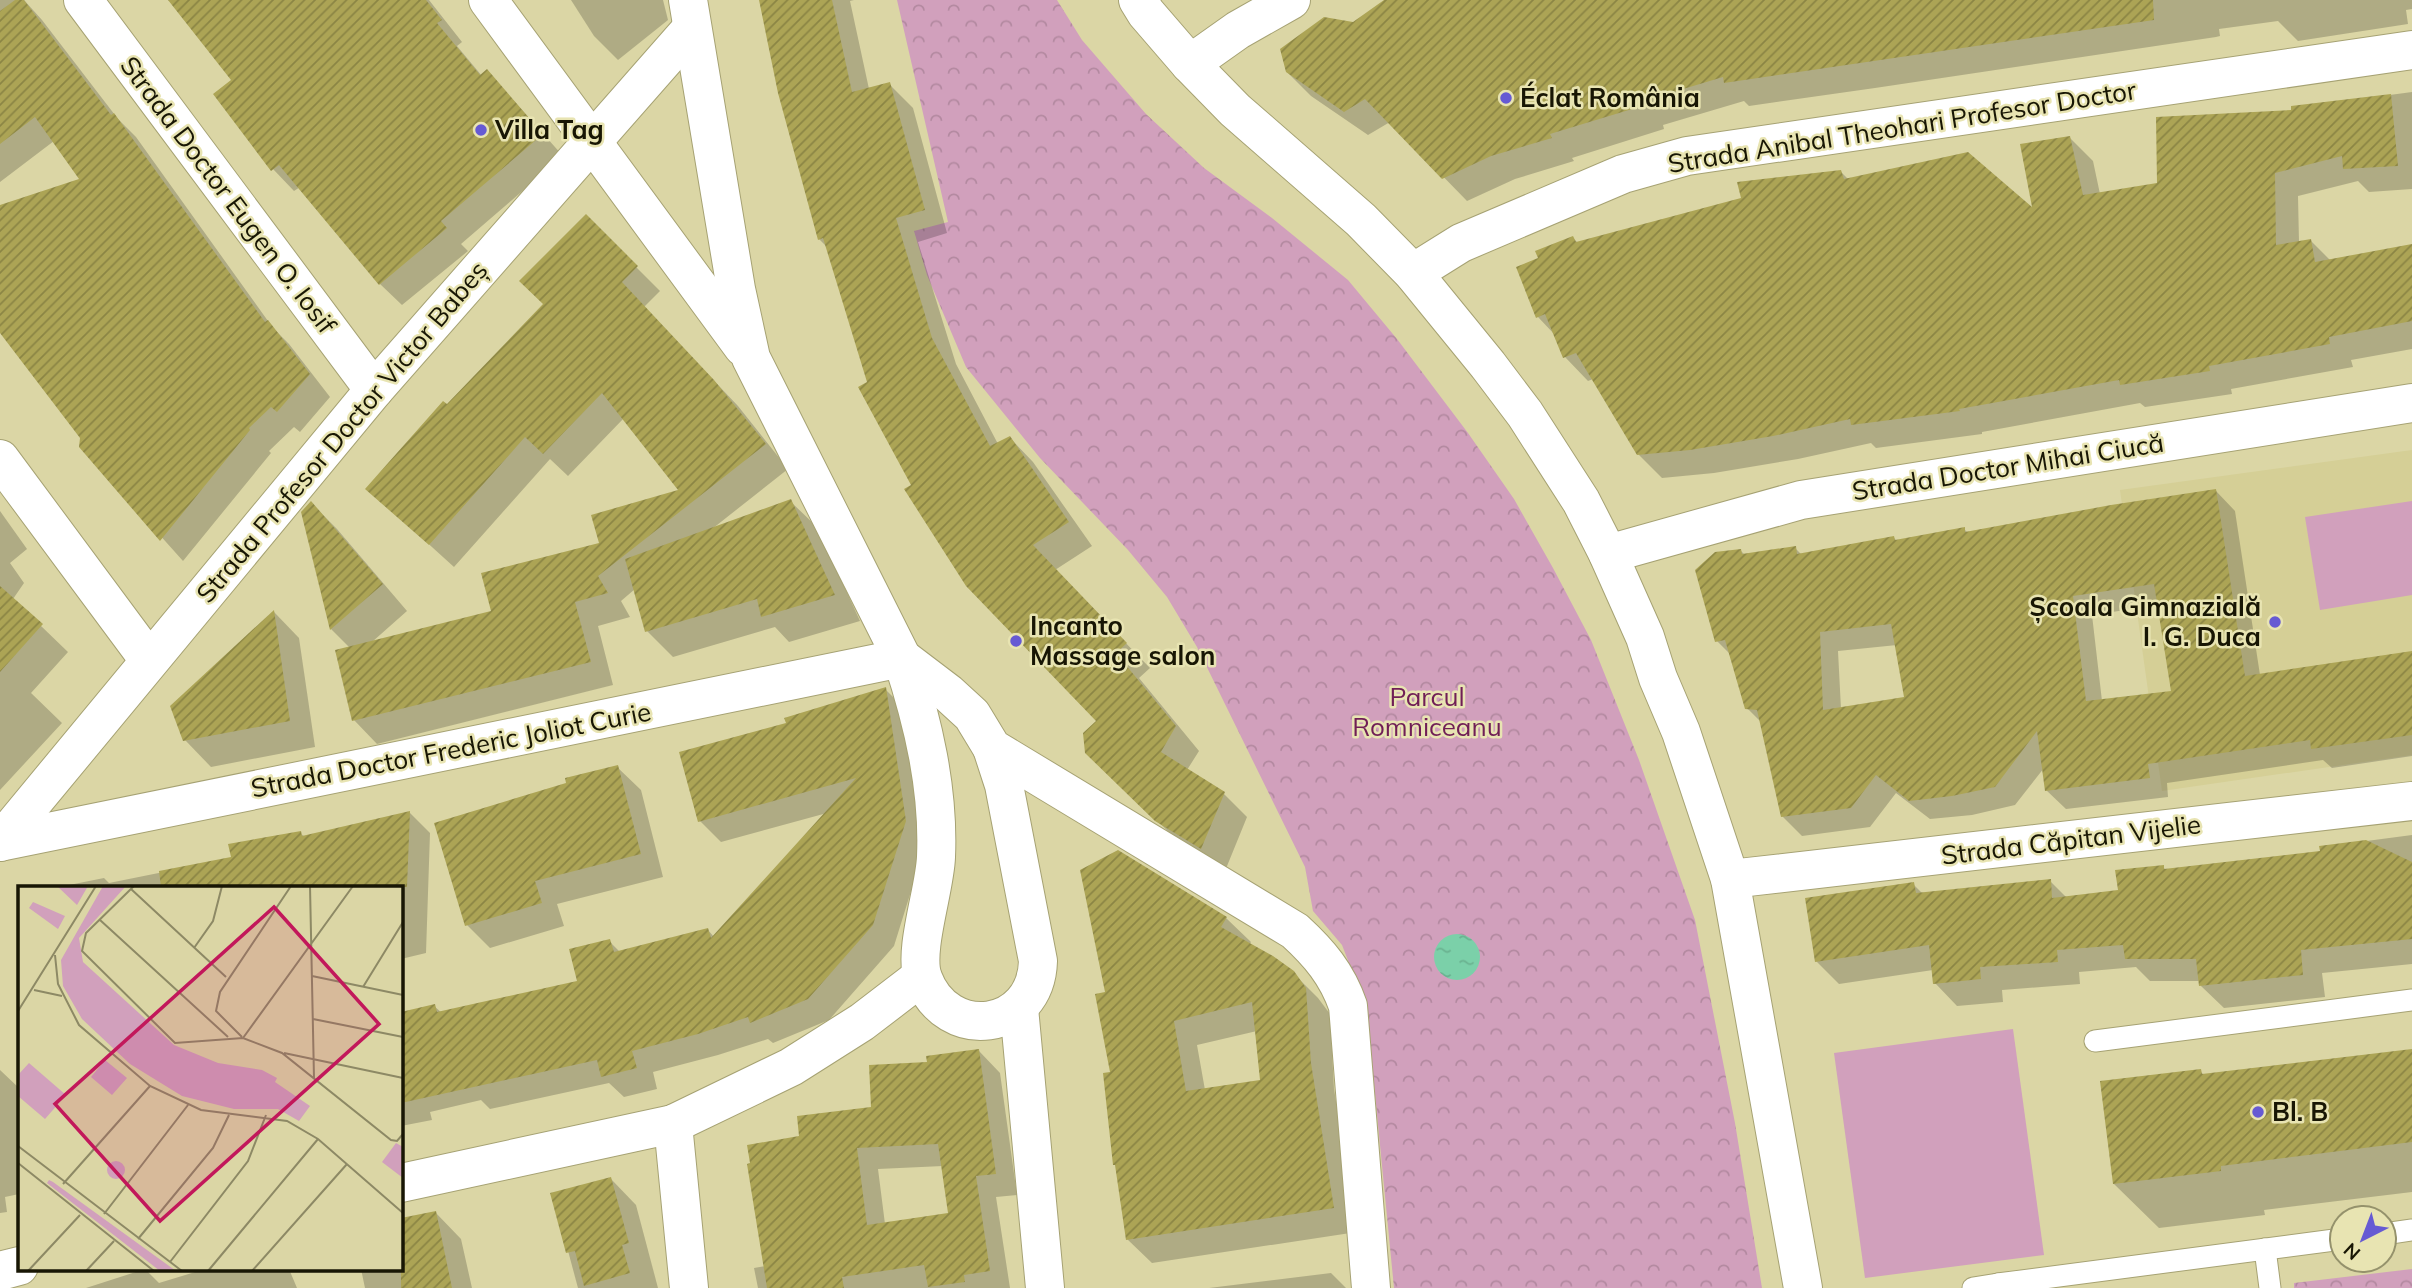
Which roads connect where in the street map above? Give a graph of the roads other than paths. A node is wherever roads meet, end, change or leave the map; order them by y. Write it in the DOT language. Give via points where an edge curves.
graph roads {
  1 [pos="83,0"];
  2 [pos="488,0"];
  3 [pos="1138,0"];
  4 [pos="1291,0"];
  5 [pos="690,14"];
  6 [pos="2412,50"];
  7 [pos="1190,64"];
  8 [pos="591,142"];
  9 [pos="1412,273"];
  10 [pos="751,358"];
  11 [pos="374,390"];
  12 [pos="2412,403"];
  13 [pos="0,459"];
  14 [pos="1608,554"];
  15 [pos="902,658"];
  16 [pos="149,660"];
  17 [pos="992,748"];
  18 [pos="2412,801"];
  19 [pos="0,842"];
  20 [pos="1730,879"];
  21 [pos="922,976"];
  22 [pos="2412,1000"];
  23 [pos="1019,1008"];
  24 [pos="2095,1041"];
  25 [pos="673,1124"];
  26 [pos="402,1183"];
  27 [pos="2328,1241"];
  28 [pos="2265,1249"];
  29 [pos="18,1266"];
  30 [pos="0,1271"];
  31 [pos="1998,1286"];
  32 [pos="688,1288"];
  33 [pos="1045,1288"];
  34 [pos="1371,1288"];
  35 [pos="1803,1288"];
  36 [pos="1973,1288"];
  37 [pos="2270,1288"];
  1 -- 11 [label="street, Strada Doctor Eugen O. Iosif"];
  2 -- 8 [label="street"];
  3 -- 7 [label="street"];
  4 -- 7 [label="street"];
  5 -- 8 [label="street, Strada Profesor Doctor Victor Babeș"];
  5 -- 10 [label="street"];
  6 -- 9 [label="street, Strada Anibal Theohari Profesor Doctor" via="1686,156 1623,174 1473,238"];
  7 -- 9 [label="street" via="1361,220"];
  8 -- 10 [label="street"];
  8 -- 11 [label="street, Strada Profesor Doctor Victor Babeș"];
  9 -- 14 [label="street" via="1525,414 1581,501"];
  10 -- 15 [label="street"];
  11 -- 16 [label="street, Strada Profesor Doctor Victor Babeș"];
  12 -- 14 [label="street, Strada Doctor Mihai Ciucă" via="1801,500"];
  13 -- 16 [label="street"];
  14 -- 20 [label="street" via="1681,732"];
  15 -- 17 [label="street" via="972,715"];
  15 -- 19 [label="street, Strada Doctor Frederic Joliot Curie"];
  15 -- 21 [label="street" via="925,738 936,816 936,857 920,958"];
  16 -- 19 [label="street, Strada Profesor Doctor Victor Babeș"];
  17 -- 23 [label="street" via="1004,785 1038,961 1038,977"];
  17 -- 34 [label="street" via="1295,931 1329,966 1348,1006"];
  18 -- 20 [label="street, Strada Căpitan Vijelie"];
  20 -- 35 [label="street"];
  21 -- 23 [label="street" via="930,994 958,1017 989,1020"];
  21 -- 25 [label="street" via="862,1022 792,1066"];
  22 -- 24 [label="lane"];
  23 -- 33 [label="street"];
  25 -- 26 [label="street"];
  25 -- 32 [label="street"];
  27 -- 28 [label="lane"];
  28 -- 31 [label="lane"];
  28 -- 37 [label="lane"];
  29 -- 30 [label="street"];
  31 -- 36 [label="lane"];
}
